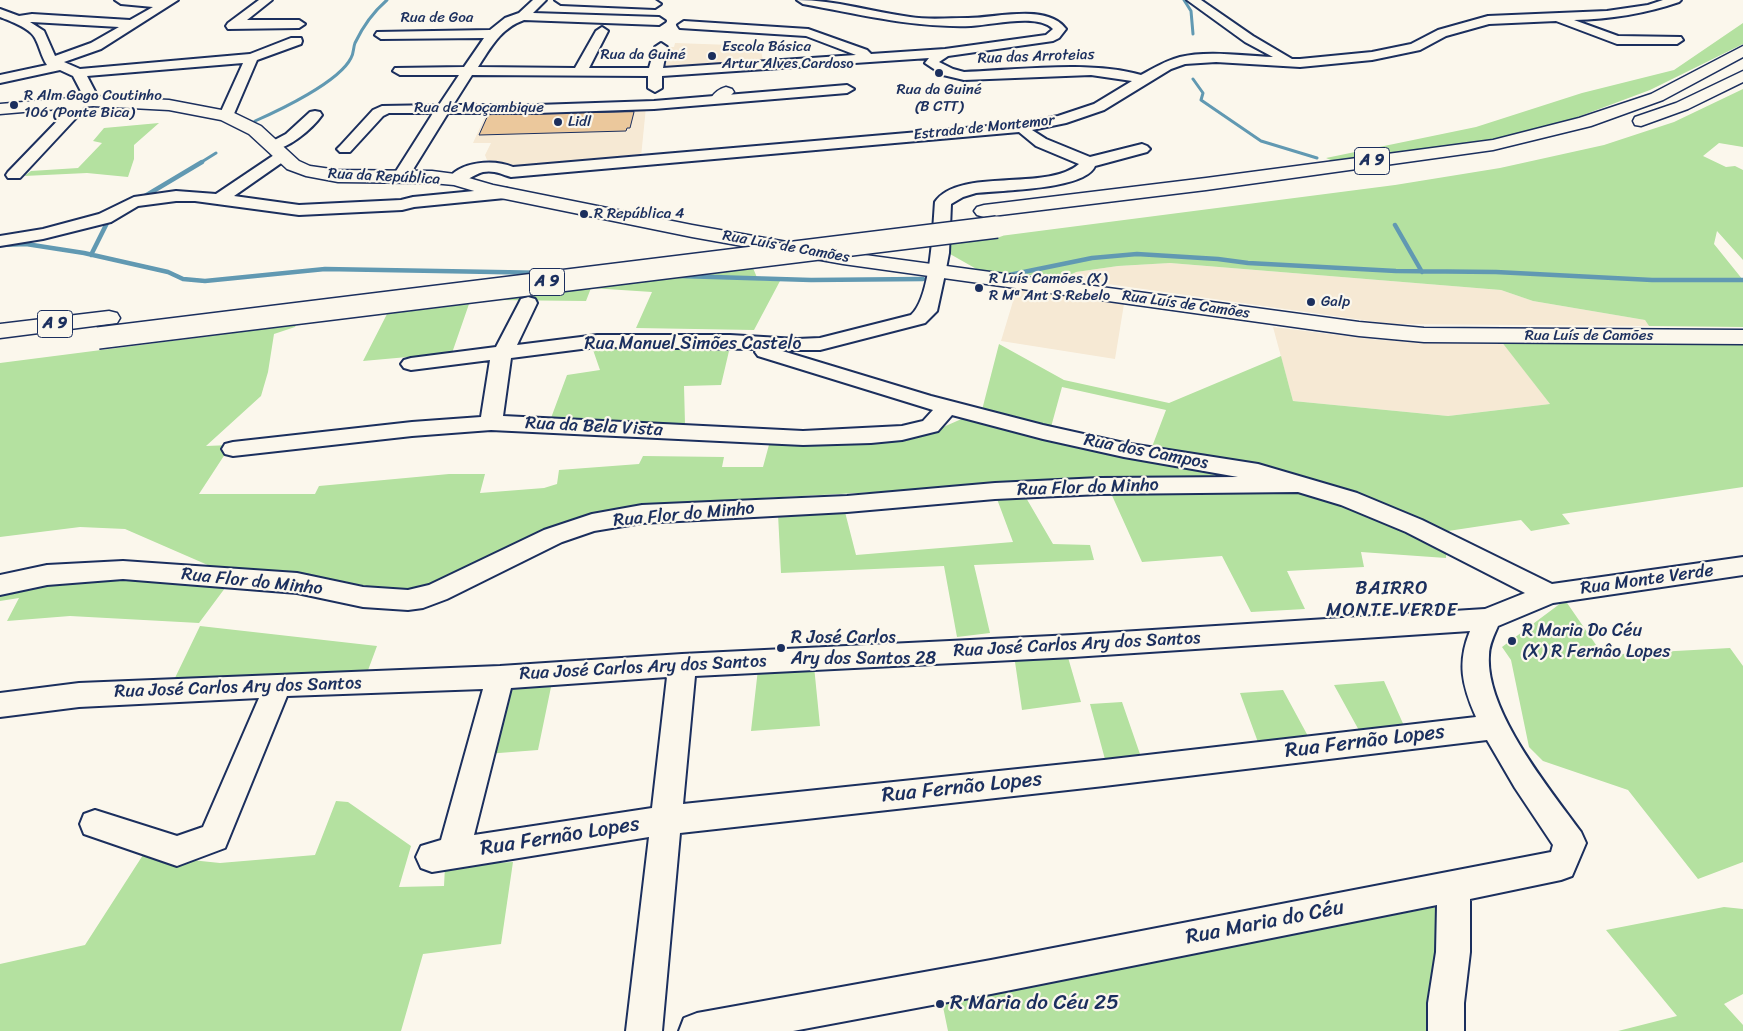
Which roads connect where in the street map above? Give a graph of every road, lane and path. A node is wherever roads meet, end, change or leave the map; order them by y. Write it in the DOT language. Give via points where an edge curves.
graph roads {
  1 [pos="122,0"];
  2 [pos="266,0"];
  3 [pos="540,0"];
  4 [pos="561,0"];
  5 [pos="803,0"];
  6 [pos="1193,0"];
  7 [pos="1675,0"];
  8 [pos="168,2"];
  9 [pos="655,4"];
  10 [pos="0,13"];
  11 [pos="524,16"];
  12 [pos="1554,17"];
  13 [pos="18,20"];
  14 [pos="659,21"];
  15 [pos="134,24"];
  16 [pos="235,24"];
  17 [pos="299,24"];
  18 [pos="684,25"];
  19 [pos="602,31"];
  20 [pos="223,34"];
  21 [pos="493,34"];
  22 [pos="381,35"];
  23 [pos="296,40"];
  24 [pos="1677,40"];
  25 [pos="661,47"];
  26 [pos="1743,51"];
  27 [pos="945,53"];
  28 [pos="908,56"];
  29 [pos="252,58"];
  30 [pos="869,59"];
  31 [pos="53,61"];
  32 [pos="932,63"];
  33 [pos="1291,63"];
  34 [pos="0,65"];
  35 [pos="715,70"];
  36 [pos="400,71"];
  37 [pos="580,71"];
  38 [pos="468,72"];
  39 [pos="655,72"];
  40 [pos="678,72"];
  41 [pos="78,73"];
  42 [pos="1743,76"];
  43 [pos="0,79"];
  44 [pos="1142,80"];
  45 [pos="711,87"];
  46 [pos="847,90"];
  47 [pos="86,102"];
  48 [pos="654,105"];
  49 [pos="0,109"];
  50 [pos="443,109"];
  51 [pos="315,115"];
  52 [pos="226,116"];
  53 [pos="1627,126"];
  54 [pos="1023,127"];
  55 [pos="1599,136"];
  56 [pos="345,149"];
  57 [pos="1142,149"];
  58 [pos="278,151"];
  59 [pos="1087,163"];
  60 [pos="510,172"];
  61 [pos="14,175"];
  62 [pos="401,176"];
  63 [pos="456,180"];
  64 [pos="498,192"];
  65 [pos="218,199"];
  66 [pos="635,219"];
  67 [pos="991,219"];
  68 [pos="0,241"];
  69 [pos="937,270"];
  70 [pos="528,303"];
  71 [pos="0,331"];
  72 [pos="1743,337"];
  73 [pos="730,341"];
  74 [pos="0,350"];
  75 [pos="504,352"];
  76 [pos="412,364"];
  77 [pos="947,407"];
  78 [pos="491,423"];
  79 [pos="233,449"];
  80 [pos="1297,484"];
  81 [pos="1743,566"];
  82 [pos="0,585"];
  83 [pos="1550,594"];
  84 [pos="1487,619"];
  85 [pos="682,665"];
  86 [pos="500,677"];
  87 [pos="278,685"];
  88 [pos="0,705"];
  89 [pos="1493,727"];
  90 [pos="666,820"];
  91 [pos="94,824"];
  92 [pos="1454,886"];
  93 [pos="644,1031"];
  94 [pos="697,1031"];
  95 [pos="1446,1031"];
  1 -- 8 [label="street"];
  2 -- 16 [label="street"];
  3 -- 11 [label="street"];
  4 -- 9 [label="street"];
  5 -- 27 [label="street, Rua das Arroteias" via="912,21 970,22 1035,17 1053,22 1060,29 1049,38"];
  6 -- 33 [label="street" via="1249,39"];
  7 -- 12 [label="street, Estrada de Montemor" via="1632,12"];
  8 -- 15 [label="street"];
  10 -- 13 [label="street"];
  11 -- 14 [label="street"];
  11 -- 21 [label="street" via="510,21"];
  12 -- 24 [label="street" via="1618,40"];
  12 -- 33 [label="street, Estrada de Montemor" via="1488,20 1442,33 1400,51"];
  13 -- 15 [label="street"];
  13 -- 31 [label="street" via="40,34"];
  15 -- 31 [label="street" via="96,46"];
  16 -- 17 [label="street"];
  16 -- 20 [label="street"];
  18 -- 30 [label="street" via="808,33 862,52"];
  19 -- 37 [label="street"];
  21 -- 22 [label="street, Rua de Goa"];
  21 -- 38 [label="street"];
  23 -- 29 [label="street"];
  25 -- 39 [label="street"];
  26 -- 67 [label="main road, A 9" via="1657,96 1585,122 1493,145 1206,184"];
  27 -- 28 [label="street, Rua da Guiné"];
  27 -- 32 [label="street, Rua das Arroteias"];
  28 -- 30 [label="street, Rua da Guiné"];
  28 -- 32 [label="street, Rua das Arroteias"];
  29 -- 41 [label="street"];
  29 -- 52 [label="street"];
  30 -- 35 [label="street, Rua da Guiné"];
  31 -- 34 [label="street"];
  31 -- 41 [label="street"];
  31 -- 43 [label="street"];
  32 -- 44 [label="street, Rua das Arroteias" via="964,76 1091,71"];
  33 -- 44 [label="street, Estrada de Montemor" via="1200,58 1166,66"];
  35 -- 40 [label="street, Rua da Guiné"];
  35 -- 45 [label="street"];
  36 -- 38 [label="street, Rua da Guiné"];
  37 -- 38 [label="street, Rua da Guiné"];
  37 -- 39 [label="street, Rua da Guiné"];
  38 -- 50 [label="street"];
  39 -- 40 [label="street, Rua da Guiné"];
  39 -- 48 [label="street"];
  40 -- 45 [label="street"];
  41 -- 47 [label="street"];
  42 -- 53 [label="main road" via="1682,106"];
  44 -- 54 [label="street, Estrada de Montemor" via="1084,113"];
  45 -- 46 [label="street" via="742,96"];
  45 -- 48 [label="street, Rua de Moçambique"];
  47 -- 49 [label="main road, Rua da República"];
  47 -- 52 [label="main road, Rua da República" via="169,105"];
  47 -- 61 [label="street"];
  48 -- 50 [label="street, Rua de Moçambique"];
  50 -- 56 [label="street, Rua de Moçambique" via="394,108 382,111"];
  50 -- 62 [label="street"];
  51 -- 58 [label="street"];
  52 -- 58 [label="main road, Rua da República" via="255,130"];
  54 -- 59 [label="street" via="1039,141"];
  54 -- 60 [label="street, Estrada de Montemor"];
  55 -- 67 [label="main road, A 9" via="1514,158"];
  57 -- 59 [label="street"];
  58 -- 62 [label="main road, Rua da República" via="293,165 306,171 338,176"];
  58 -- 65 [label="street"];
  59 -- 69 [label="street, Rua Manuel Simões Castelo" via="1087,167 1065,179 969,189 953,194 943,202"];
  60 -- 63 [label="street, Estrada de Montemor" via="493,166"];
  60 -- 64 [label="street"];
  62 -- 63 [label="main road, Rua da República"];
  63 -- 64 [label="main road, Rua da República"];
  64 -- 65 [label="street" via="402,206 299,210"];
  64 -- 66 [label="main road, Rua da República"];
  65 -- 68 [label="street" via="195,196 141,200 105,218 44,234"];
  66 -- 69 [label="main road, Rua Luís de Camões" via="843,258"];
  67 -- 71 [label="main road, A 9"];
  67 -- 74 [label="main road, A 9, bridge"];
  69 -- 72 [label="main road, Rua Luís de Camões" via="1349,328 1424,335"];
  69 -- 73 [label="street, Rua Manuel Simões Castelo" via="927,311 918,319 820,344"];
  70 -- 75 [label="street"];
  73 -- 75 [label="street, Rua Manuel Simões Castelo" via="598,341"];
  73 -- 77 [label="street, Rua dos Campos"];
  75 -- 76 [label="street, Rua Manuel Simões Castelo"];
  75 -- 78 [label="street" via="499,362"];
  77 -- 78 [label="street, Rua da Bela Vista" via="930,426 871,436 803,438"];
  77 -- 80 [label="street, Rua dos Campos" via="1078,440 1258,472"];
  78 -- 79 [label="street, Rua da Bela Vista"];
  80 -- 82 [label="street, Rua Flor do Minho" via="1004,490 847,504 642,514 592,523 554,536 438,592 408,600 363,597 297,583 132,571 47,575"];
  80 -- 83 [label="street, Rua dos Campos" via="1349,500 1414,526"];
  81 -- 83 [label="street, Rua Monte Verde"];
  83 -- 84 [label="street, Rua José Carlos Ary dos Santos"];
  84 -- 85 [label="street, Rua José Carlos Ary dos Santos" via="1073,646"];
  84 -- 89 [label="street, Rua Maria do Céu" via="1475,655 1476,681"];
  85 -- 86 [label="street, Rua José Carlos Ary dos Santos"];
  85 -- 90 [label="street"];
  86 -- 87 [label="street, Rua José Carlos Ary dos Santos"];
  86 -- 90 [label="street, Rua Fernão Lopes" via="443,856"];
  87 -- 88 [label="street, Rua José Carlos Ary dos Santos" via="79,695"];
  87 -- 91 [label="street" via="214,838 177,851"];
  89 -- 90 [label="street, Rua Fernão Lopes"];
  89 -- 92 [label="street, Rua Maria do Céu" via="1570,843 1561,865"];
  90 -- 93 [label="street"];
  92 -- 94 [label="street, Rua Maria do Céu"];
  92 -- 95 [label="street" via="1453,952"];
}
